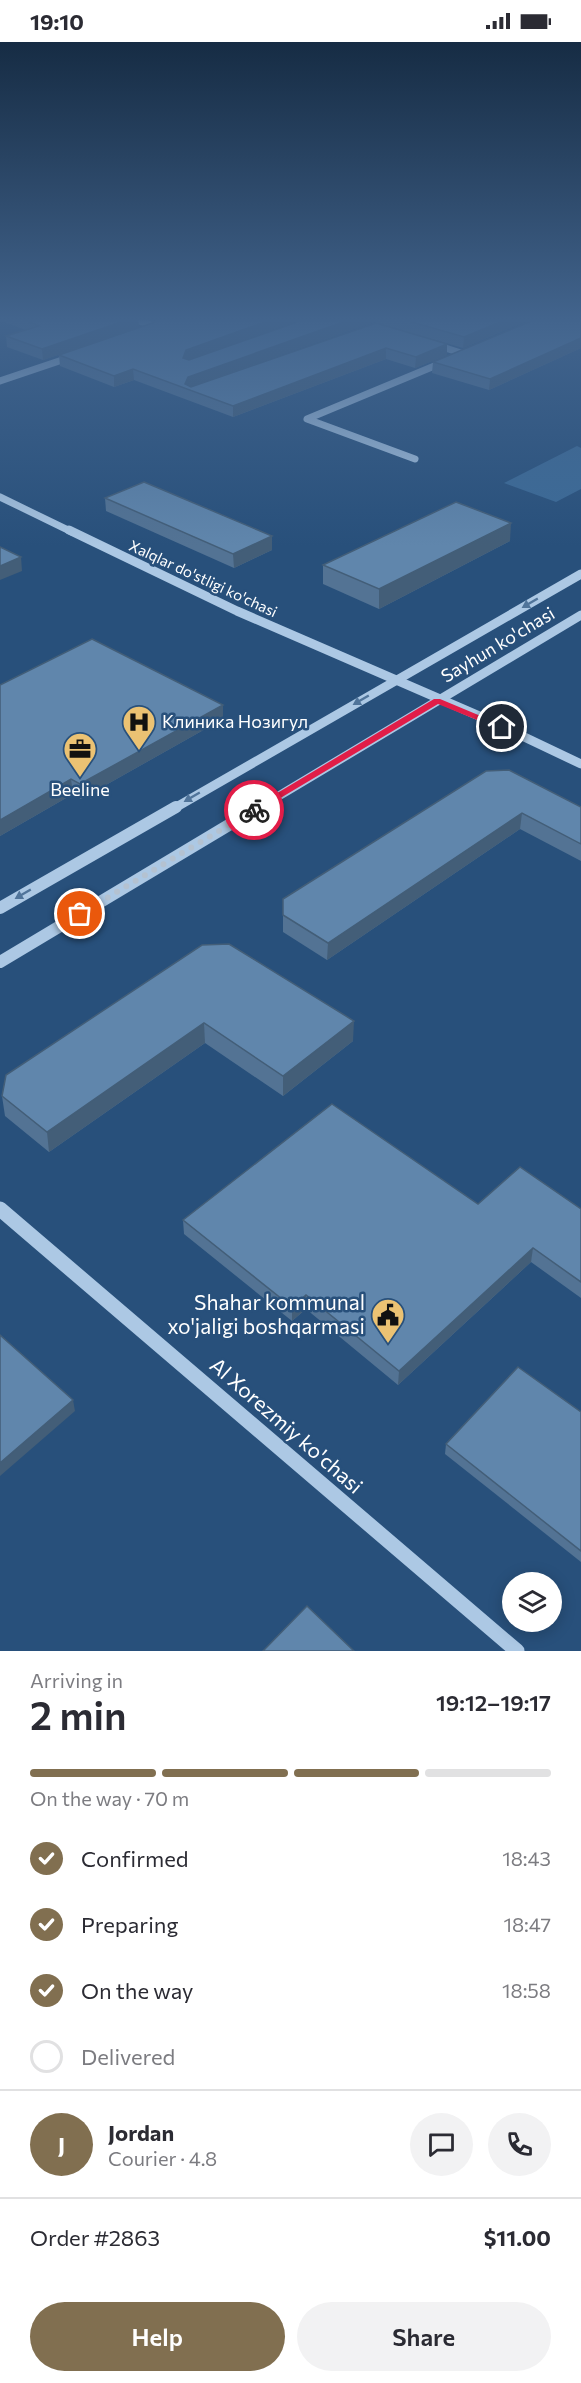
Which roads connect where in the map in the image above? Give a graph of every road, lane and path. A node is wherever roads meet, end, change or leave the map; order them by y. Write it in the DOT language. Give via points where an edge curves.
graph roads {
  1 [pos="365,395"];
  2 [pos="415,459"];
  3 [pos="2,499"];
  4 [pos="581,574"];
  5 [pos="581,615"];
  6 [pos="396,680"];
  7 [pos="437,700"];
  8 [pos="581,764"];
  9 [pos="0,908"];
  10 [pos="0,962"];
  11 [pos="0,1209"];
  12 [pos="518,1651"];
  1 -- 2 [label="street" via="307,419"];
  3 -- 6 [label="street, Xalqlar do'stligi ko'chasi" via="237,611"];
  4 -- 6 [label="street, Sayhun ko'chasi, one-way"];
  5 -- 7 [label="street, Sayhun ko'chasi"];
  6 -- 7 [label="street, Xalqlar do'stligi ko'chasi"];
  6 -- 9 [label="street, Sayhun ko'chasi, one-way"];
  7 -- 8 [label="street, Xalqlar do'stligi ko'chasi"];
  7 -- 10 [label="street, Sayhun ko'chasi"];
  11 -- 12 [label="street, Al Xorezmiy ko'chasi"];
}
